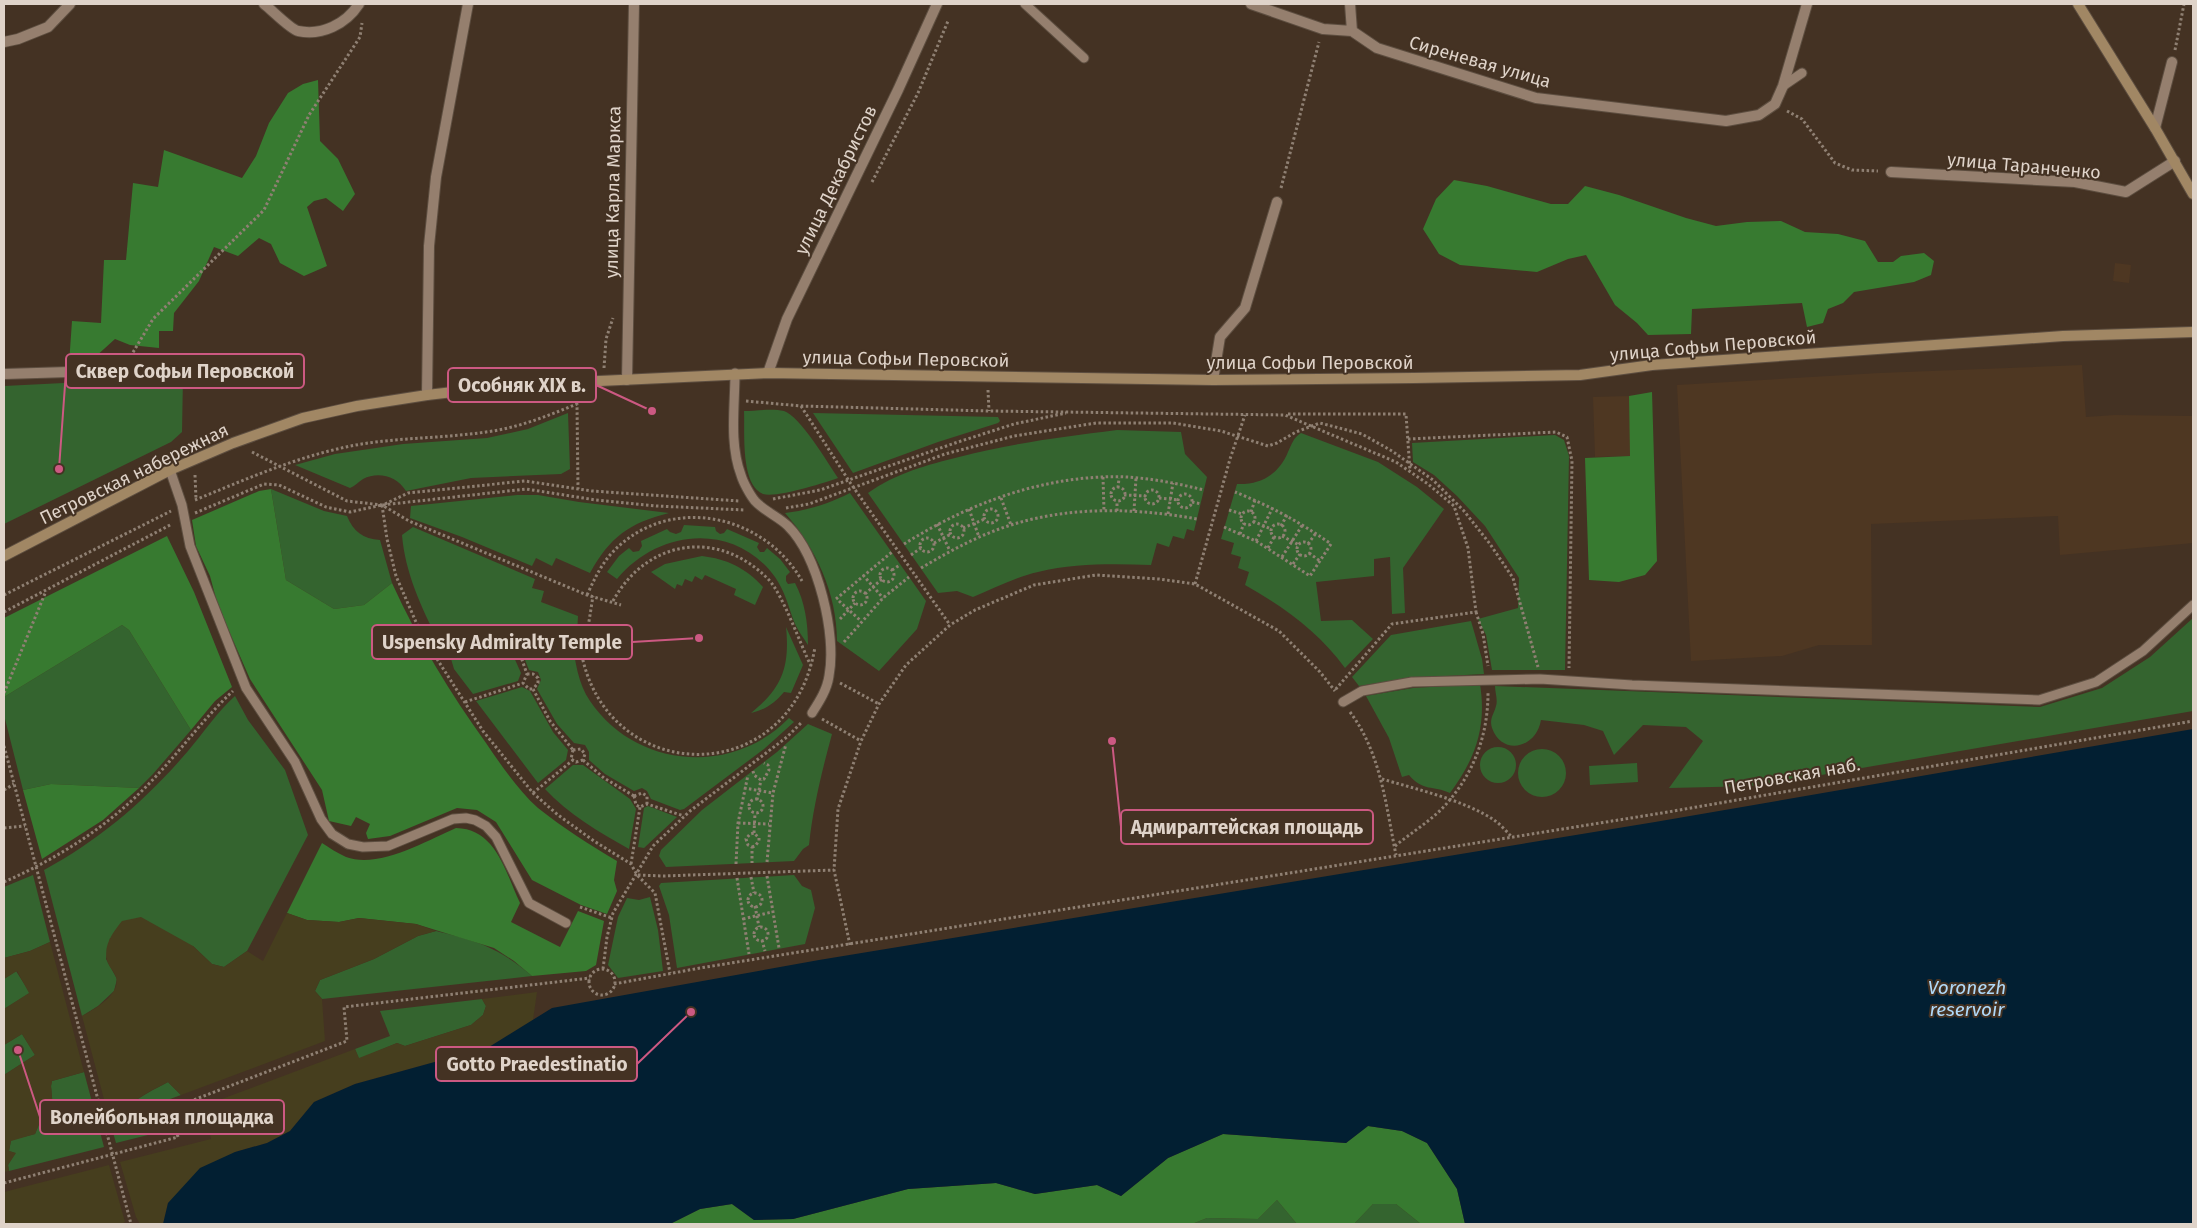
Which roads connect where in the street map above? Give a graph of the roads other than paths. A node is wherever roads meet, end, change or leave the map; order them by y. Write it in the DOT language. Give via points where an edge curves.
graph roads {
  1 [pos="70,4"];
  2 [pos="264,4"];
  3 [pos="359,4"];
  4 [pos="468,4"];
  5 [pos="634,4"];
  6 [pos="937,4"];
  7 [pos="1025,4"];
  8 [pos="1252,4"];
  9 [pos="1350,4"];
  10 [pos="1807,4"];
  11 [pos="2078,4"];
  12 [pos="1352,31"];
  13 [pos="4,42"];
  14 [pos="1084,58"];
  15 [pos="2172,62"];
  16 [pos="1802,73"];
  17 [pos="1783,86"];
  18 [pos="2155,128"];
  19 [pos="2175,161"];
  20 [pos="1891,172"];
  21 [pos="2193,194"];
  22 [pos="1277,202"];
  23 [pos="2193,332"];
  24 [pos="134,370"];
  25 [pos="768,372"];
  26 [pos="736,373"];
  27 [pos="4,374"];
  28 [pos="627,380"];
  29 [pos="1213,380"];
  30 [pos="427,394"];
  31 [pos="170,470"];
  32 [pos="4,556"];
  33 [pos="2193,604"];
  34 [pos="1343,702"];
  35 [pos="812,713"];
  36 [pos="566,923"];
  1 -- 13 [label="street" via="48,27"];
  2 -- 3 [label="street" via="297,30 327,31 353,13"];
  4 -- 30 [label="street" via="436,177 429,246"];
  5 -- 28 [label="street, улица Карла Маркса"];
  6 -- 25 [label="street, улица Декабристов" via="787,319"];
  7 -- 14 [label="lane"];
  8 -- 12 [label="street" via="1323,29"];
  9 -- 12 [label="street"];
  10 -- 17 [label="street"];
  11 -- 18 [label="main road"];
  12 -- 17 [label="street, Сиреневая улица" via="1377,48 1536,98 1726,121 1759,115 1775,104"];
  15 -- 18 [label="street"];
  16 -- 17 [label="lane"];
  18 -- 19 [label="main road"];
  19 -- 20 [label="street, улица Таранченко" via="2126,192 2075,182"];
  19 -- 21 [label="main road"];
  22 -- 29 [label="street" via="1245,308 1220,337"];
  23 -- 29 [label="main road, улица Софьи Перовской" via="2063,336 1652,365 1580,375"];
  24 -- 27 [label="street"];
  25 -- 26 [label="main road, улица Софьи Перовской"];
  25 -- 29 [label="main road, улица Софьи Перовской"];
  26 -- 28 [label="main road, улица Софьи Перовской"];
  26 -- 35 [label="lane" via="734,445 741,475 755,501 789,527 807,555 824,598 832,646 829,676 823,696"];
  28 -- 30 [label="main road, улица Софьи Перовской" via="514,385"];
  30 -- 31 [label="main road, Петровская набережная" via="303,418"];
  31 -- 32 [label="main road, Петровская набережная"];
  31 -- 36 [label="lane" via="182,505 190,546 244,682 295,762 321,819 332,834 348,844 363,848 388,846 453,818 475,820 496,837 529,903"];
  33 -- 34 [label="lane" via="2144,652 2096,682 2039,700 1489,679 1383,686 1362,691"];
}
